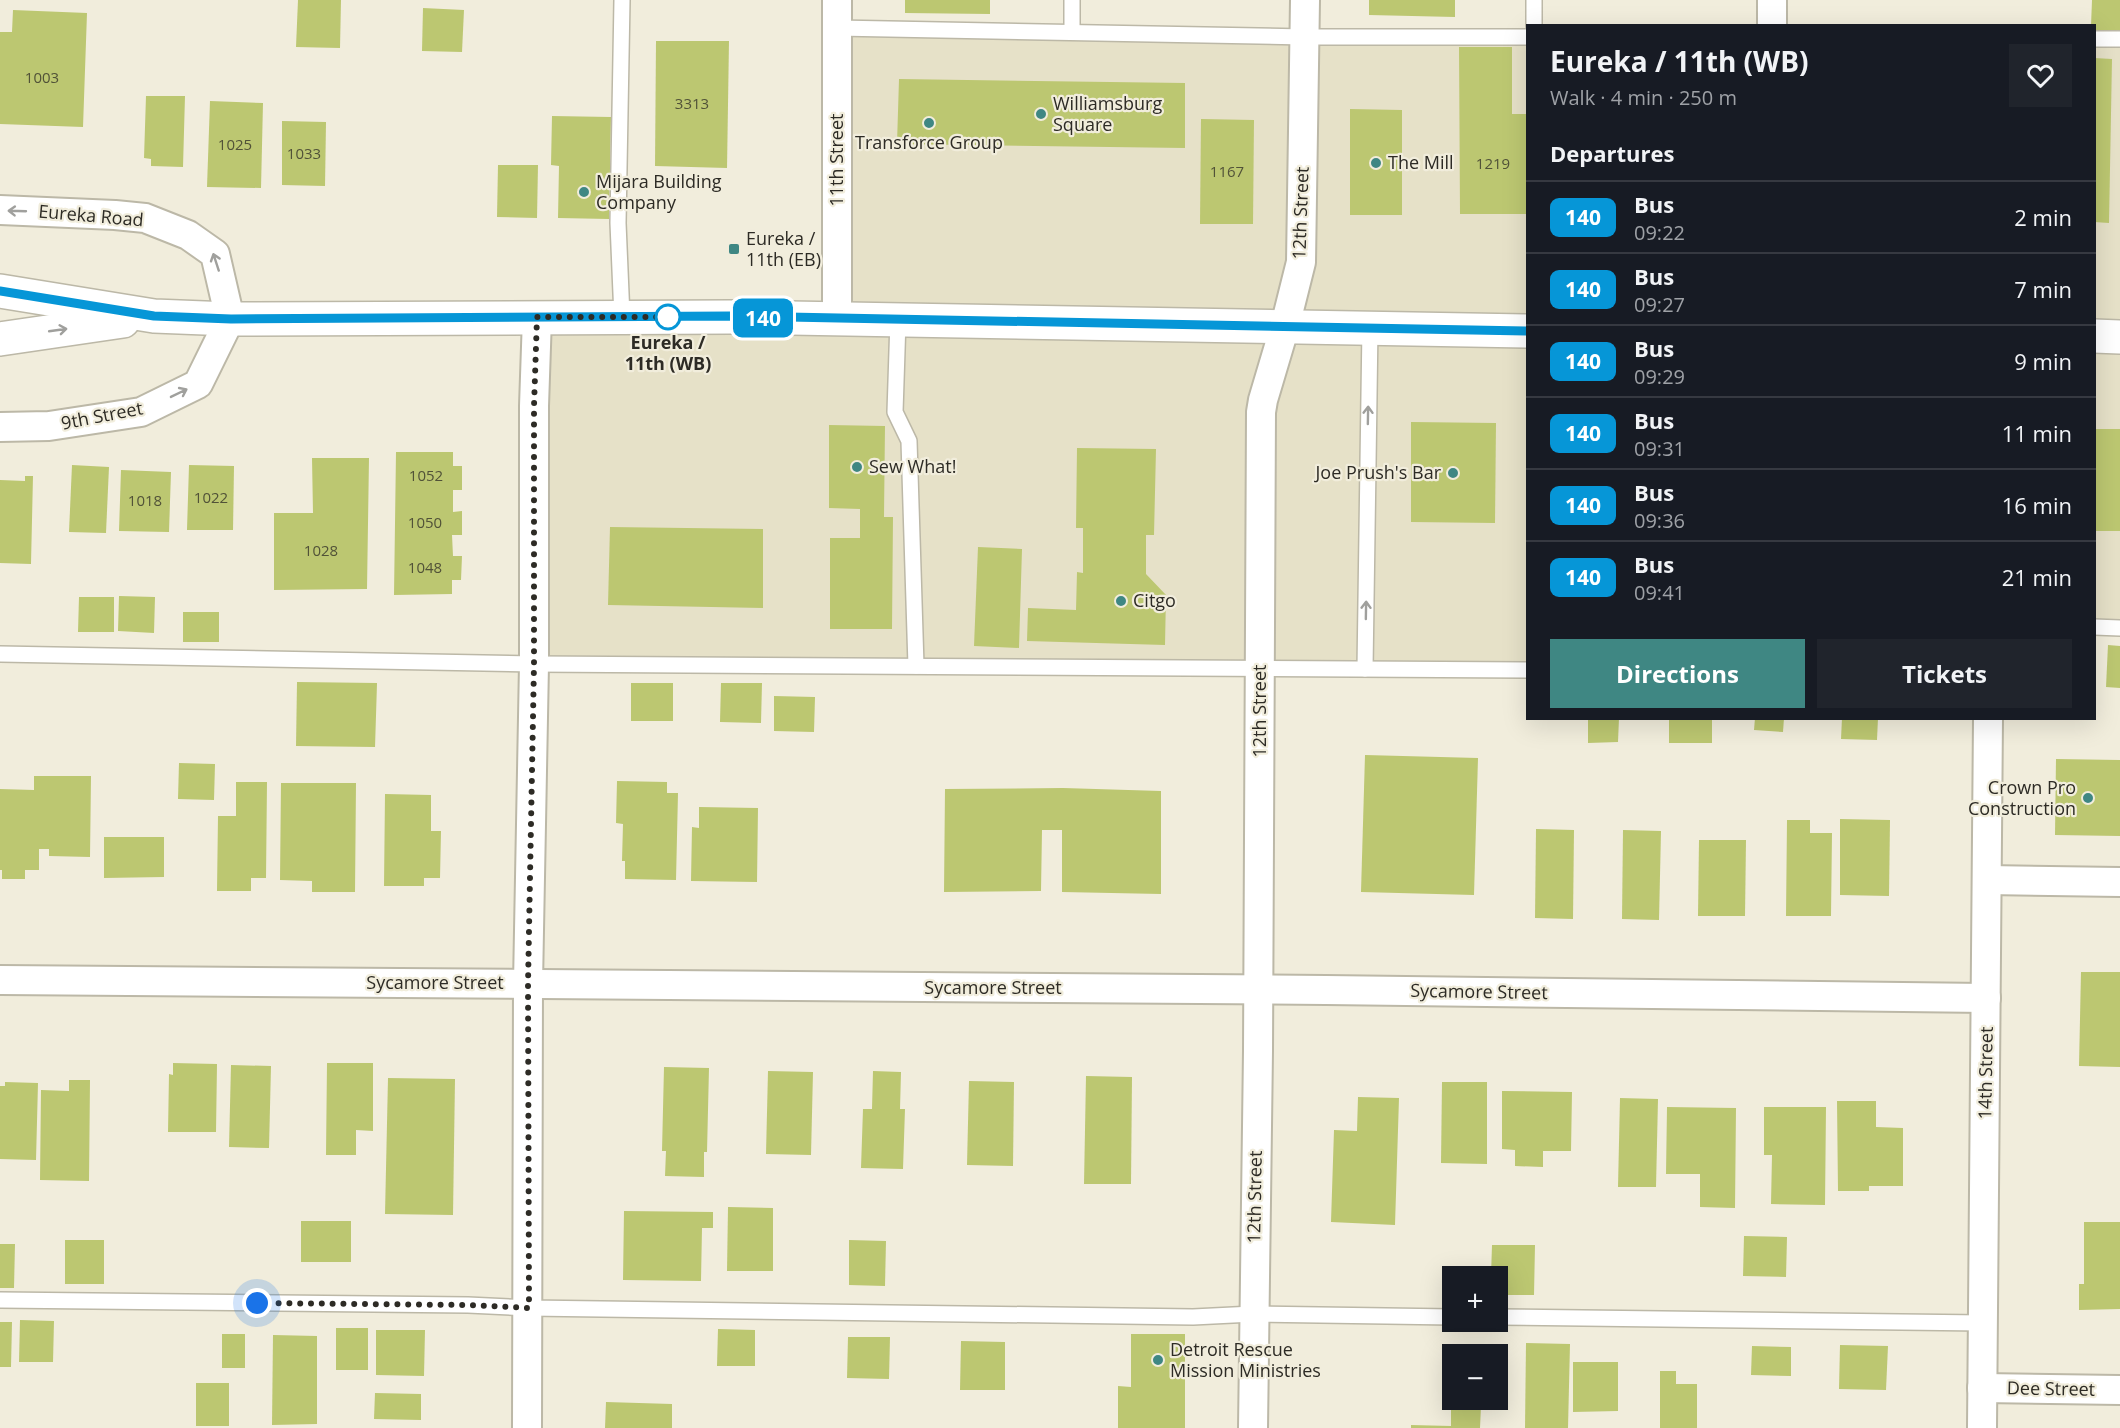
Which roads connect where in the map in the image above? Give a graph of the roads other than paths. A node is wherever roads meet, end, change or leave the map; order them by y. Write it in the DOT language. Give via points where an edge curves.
graph roads {
  1 [pos="622,0"];
  2 [pos="837,0"];
  3 [pos="1072,0"];
  4 [pos="1305,0"];
  5 [pos="1534,0"];
  6 [pos="1772,0"];
  7 [pos="1534,24"];
  8 [pos="1772,24"];
  9 [pos="837,28"];
  10 [pos="1072,32"];
  11 [pos="1305,37"];
  12 [pos="1526,37"];
  13 [pos="2096,39"];
  14 [pos="2120,39"];
  15 [pos="0,210"];
  16 [pos="0,291"];
  17 [pos="154,316"];
  18 [pos="537,317"];
  19 [pos="622,317"];
  20 [pos="231,319"];
  21 [pos="837,320"];
  22 [pos="898,321"];
  23 [pos="1286,326"];
  24 [pos="1370,327"];
  25 [pos="1526,331"];
  26 [pos="2096,336"];
  27 [pos="2120,337"];
  28 [pos="0,339"];
  29 [pos="0,427"];
  30 [pos="2096,627"];
  31 [pos="2120,628"];
  32 [pos="0,654"];
  33 [pos="534,664"];
  34 [pos="916,666"];
  35 [pos="1261,668"];
  36 [pos="1365,669"];
  37 [pos="1526,670"];
  38 [pos="1988,720"];
  39 [pos="1987,880"];
  40 [pos="2120,882"];
  41 [pos="0,980"];
  42 [pos="528,984"];
  43 [pos="1258,990"];
  44 [pos="1986,998"];
  45 [pos="0,1300"];
  46 [pos="529,1308"];
  47 [pos="1253,1314"];
  48 [pos="1442,1317"];
  49 [pos="1508,1317"];
  50 [pos="1983,1323"];
  51 [pos="1983,1388"];
  52 [pos="2120,1390"];
  53 [pos="528,1428"];
  54 [pos="1253,1428"];
  55 [pos="1982,1428"];
  1 -- 19 [label="lane" via="618,223"];
  2 -- 9 [label="street, 11th Street"];
  3 -- 10 [label="lane"];
  4 -- 11 [label="street, 12th Street"];
  5 -- 7 [label="lane"];
  6 -- 8 [label="street"];
  9 -- 10 [label="lane"];
  9 -- 21 [label="street, 11th Street"];
  10 -- 11 [label="lane"];
  11 -- 12 [label="lane"];
  11 -- 23 [label="street, 12th Street" via="1301,262"];
  13 -- 14 [label="lane"];
  20 -- 15 [label="street, Eureka Road, one-way" via="215,254 188,235 145,218"];
  16 -- 17 [label="main road"];
  17 -- 20 [label="main road"];
  28 -- 17 [label="main road, one-way"];
  18 -- 19 [label="main road"];
  18 -- 20 [label="main road"];
  18 -- 33 [label="street"];
  19 -- 21 [label="main road"];
  29 -- 20 [label="street, 9th Street, one-way" via="49,426 141,412 198,384"];
  21 -- 22 [label="main road"];
  22 -- 23 [label="main road"];
  22 -- 34 [label="lane" via="895,412 909,441"];
  23 -- 24 [label="main road"];
  23 -- 35 [label="street, 12th Street" via="1261,412"];
  24 -- 25 [label="main road"];
  36 -- 24 [label="lane, one-way"];
  26 -- 27 [label="main road"];
  30 -- 31 [label="lane"];
  32 -- 33 [label="lane"];
  33 -- 34 [label="lane"];
  33 -- 42 [label="street"];
  34 -- 35 [label="lane"];
  35 -- 36 [label="lane"];
  35 -- 43 [label="street, 12th Street"];
  36 -- 37 [label="lane"];
  38 -- 39 [label="street, 14th Street"];
  39 -- 40 [label="street"];
  39 -- 44 [label="street, 14th Street"];
  41 -- 42 [label="street, Sycamore Street"];
  42 -- 43 [label="street, Sycamore Street"];
  42 -- 46 [label="street"];
  43 -- 44 [label="street, Sycamore Street"];
  43 -- 47 [label="street, 12th Street"];
  44 -- 50 [label="street, 14th Street"];
  45 -- 46 [label="lane"];
  46 -- 47 [label="lane" via="1193,1317"];
  46 -- 53 [label="street"];
  47 -- 48 [label="lane"];
  47 -- 54 [label="street, 12th Street"];
  49 -- 50 [label="lane"];
  50 -- 51 [label="street, 14th Street"];
  51 -- 52 [label="street, Dee Street"];
  51 -- 55 [label="street, 14th Street"];
}
